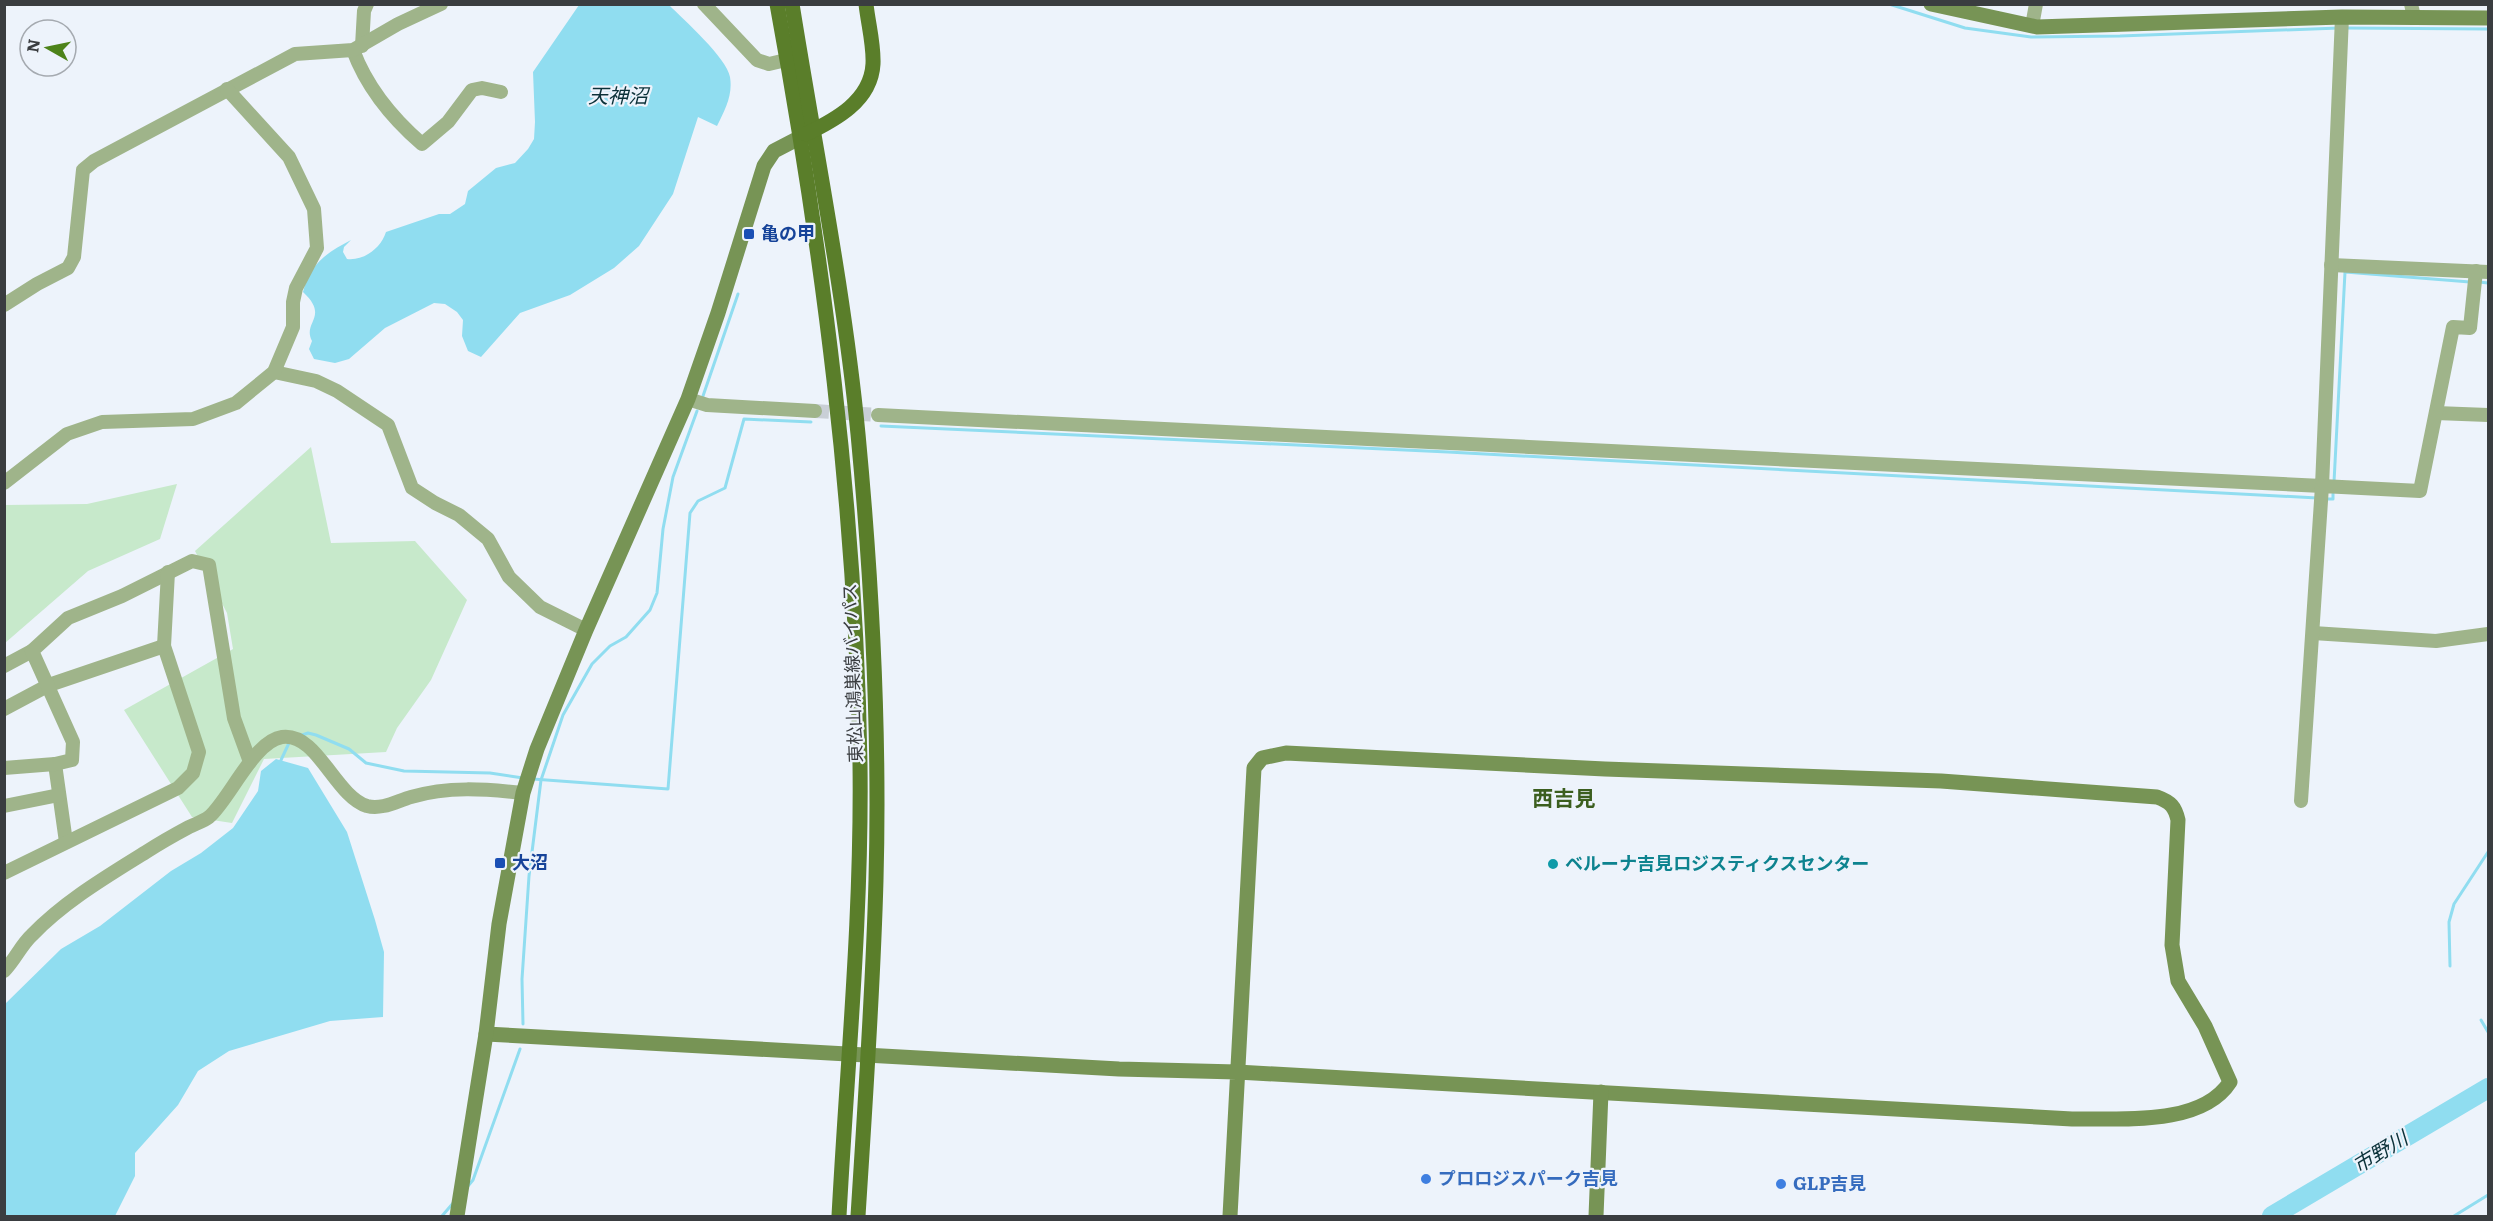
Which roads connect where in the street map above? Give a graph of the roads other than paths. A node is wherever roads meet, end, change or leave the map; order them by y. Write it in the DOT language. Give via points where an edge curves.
graph roads {
  1 [pos="367,4"];
  2 [pos="441,4"];
  3 [pos="704,4"];
  4 [pos="777,4"];
  5 [pos="792,4"];
  6 [pos="866,4"];
  7 [pos="1930,4"];
  8 [pos="2036,4"];
  9 [pos="2412,11"];
  10 [pos="2342,17"];
  11 [pos="2488,18"];
  12 [pos="2032,26"];
  13 [pos="357,48"];
  14 [pos="786,60"];
  15 [pos="227,89"];
  16 [pos="501,92"];
  17 [pos="806,134"];
  18 [pos="2331,265"];
  19 [pos="2478,276"];
  20 [pos="4,305"];
  21 [pos="274,372"];
  22 [pos="688,399"];
  23 [pos="815,411"];
  24 [pos="2436,413"];
  25 [pos="878,415"];
  26 [pos="2488,415"];
  27 [pos="4,483"];
  28 [pos="2324,487"];
  29 [pos="168,572"];
  30 [pos="586,630"];
  31 [pos="2313,633"];
  32 [pos="2488,634"];
  33 [pos="164,646"];
  34 [pos="32,651"];
  35 [pos="4,666"];
  36 [pos="49,685"];
  37 [pos="4,709"];
  38 [pos="250,762"];
  39 [pos="55,764"];
  40 [pos="4,768"];
  41 [pos="523,793"];
  42 [pos="59,795"];
  43 [pos="2301,801"];
  44 [pos="4,806"];
  45 [pos="66,842"];
  46 [pos="4,873"];
  47 [pos="4,971"];
  48 [pos="486,1034"];
  49 [pos="849,1053"];
  50 [pos="868,1053"];
  51 [pos="1237,1072"];
  52 [pos="1601,1092"];
  53 [pos="457,1216"];
  54 [pos="839,1216"];
  55 [pos="858,1216"];
  56 [pos="1230,1216"];
  57 [pos="1596,1216"];
  1 -- 13 [label="street"];
  2 -- 13 [label="street"];
  3 -- 14 [label="street" via="758,60 769,64"];
  4 -- 14 [label="main road"];
  5 -- 17 [label="main road"];
  6 -- 17 [label="main road" via="873,65 864,91 848,111"];
  7 -- 12 [label="street"];
  8 -- 12 [label="street"];
  9 -- 10 [label="street"];
  9 -- 11 [label="street"];
  10 -- 12 [label="street"];
  10 -- 18 [label="street"];
  13 -- 15 [label="street" via="295,54"];
  13 -- 16 [label="street" via="375,94 422,144 448,122 472,90"];
  14 -- 17 [label="main road"];
  15 -- 20 [label="street" via="83,170 74,256 68,268"];
  15 -- 21 [label="street" via="289,157 314,209 317,248 296,288 293,327"];
  17 -- 22 [label="street" via="774,151 764,166"];
  17 -- 49 [label="main road, 東松山鴻巣線バイパス" via="833,354 854,626 860,765 857,934"];
  17 -- 50 [label="main road, 東松山鴻巣線バイパス" via="832,237 849,347 868,556 877,777"];
  18 -- 19 [label="street"];
  18 -- 28 [label="street"];
  19 -- 24 [label="street" via="2470,328 2453,327"];
  21 -- 27 [label="street" via="236,404 193,419 102,422 68,434"];
  21 -- 30 [label="street" via="316,381 388,425 412,488 459,515 488,539 509,576 540,607"];
  22 -- 23 [label="street" via="707,405"];
  22 -- 30 [label="street"];
  24 -- 26 [label="street"];
  24 -- 28 [label="street" via="2420,491"];
  25 -- 28 [label="street"];
  28 -- 31 [label="street"];
  29 -- 33 [label="street"];
  29 -- 34 [label="street" via="68,618"];
  29 -- 38 [label="street" via="192,561 209,565 234,718"];
  30 -- 41 [label="street"];
  31 -- 32 [label="street" via="2436,641"];
  31 -- 43 [label="street"];
  33 -- 36 [label="street"];
  33 -- 45 [label="street" via="199,752 193,773 178,788"];
  34 -- 35 [label="street"];
  34 -- 36 [label="street"];
  36 -- 37 [label="street"];
  36 -- 39 [label="street" via="74,742 72,760"];
  38 -- 41 [label="street" via="281,737 300,740 351,798 368,806 390,805 443,789"];
  38 -- 47 [label="street" via="209,817 164,840 63,907 30,936"];
  39 -- 40 [label="street"];
  39 -- 42 [label="street"];
  41 -- 48 [label="street" via="499,924"];
  42 -- 44 [label="street"];
  42 -- 45 [label="street"];
  45 -- 46 [label="street"];
  48 -- 49 [label="street"];
  48 -- 53 [label="street"];
  49 -- 50 [label="street"];
  49 -- 54 [label="main road, 東松山鴻巣線バイパス"];
  50 -- 51 [label="street" via="1119,1069"];
  50 -- 55 [label="main road, 東松山鴻巣線バイパス"];
  51 -- 52 [label="street"];
  51 -- 52 [label="street" via="1254,768 1262,758 1273,754 1941,781 2157,797 2176,810 2172,945 2178,981 2205,1026 2230,1082 2223,1093 2198,1108 2158,1118 2072,1119"];
  51 -- 56 [label="street"];
  52 -- 57 [label="street"];
}
